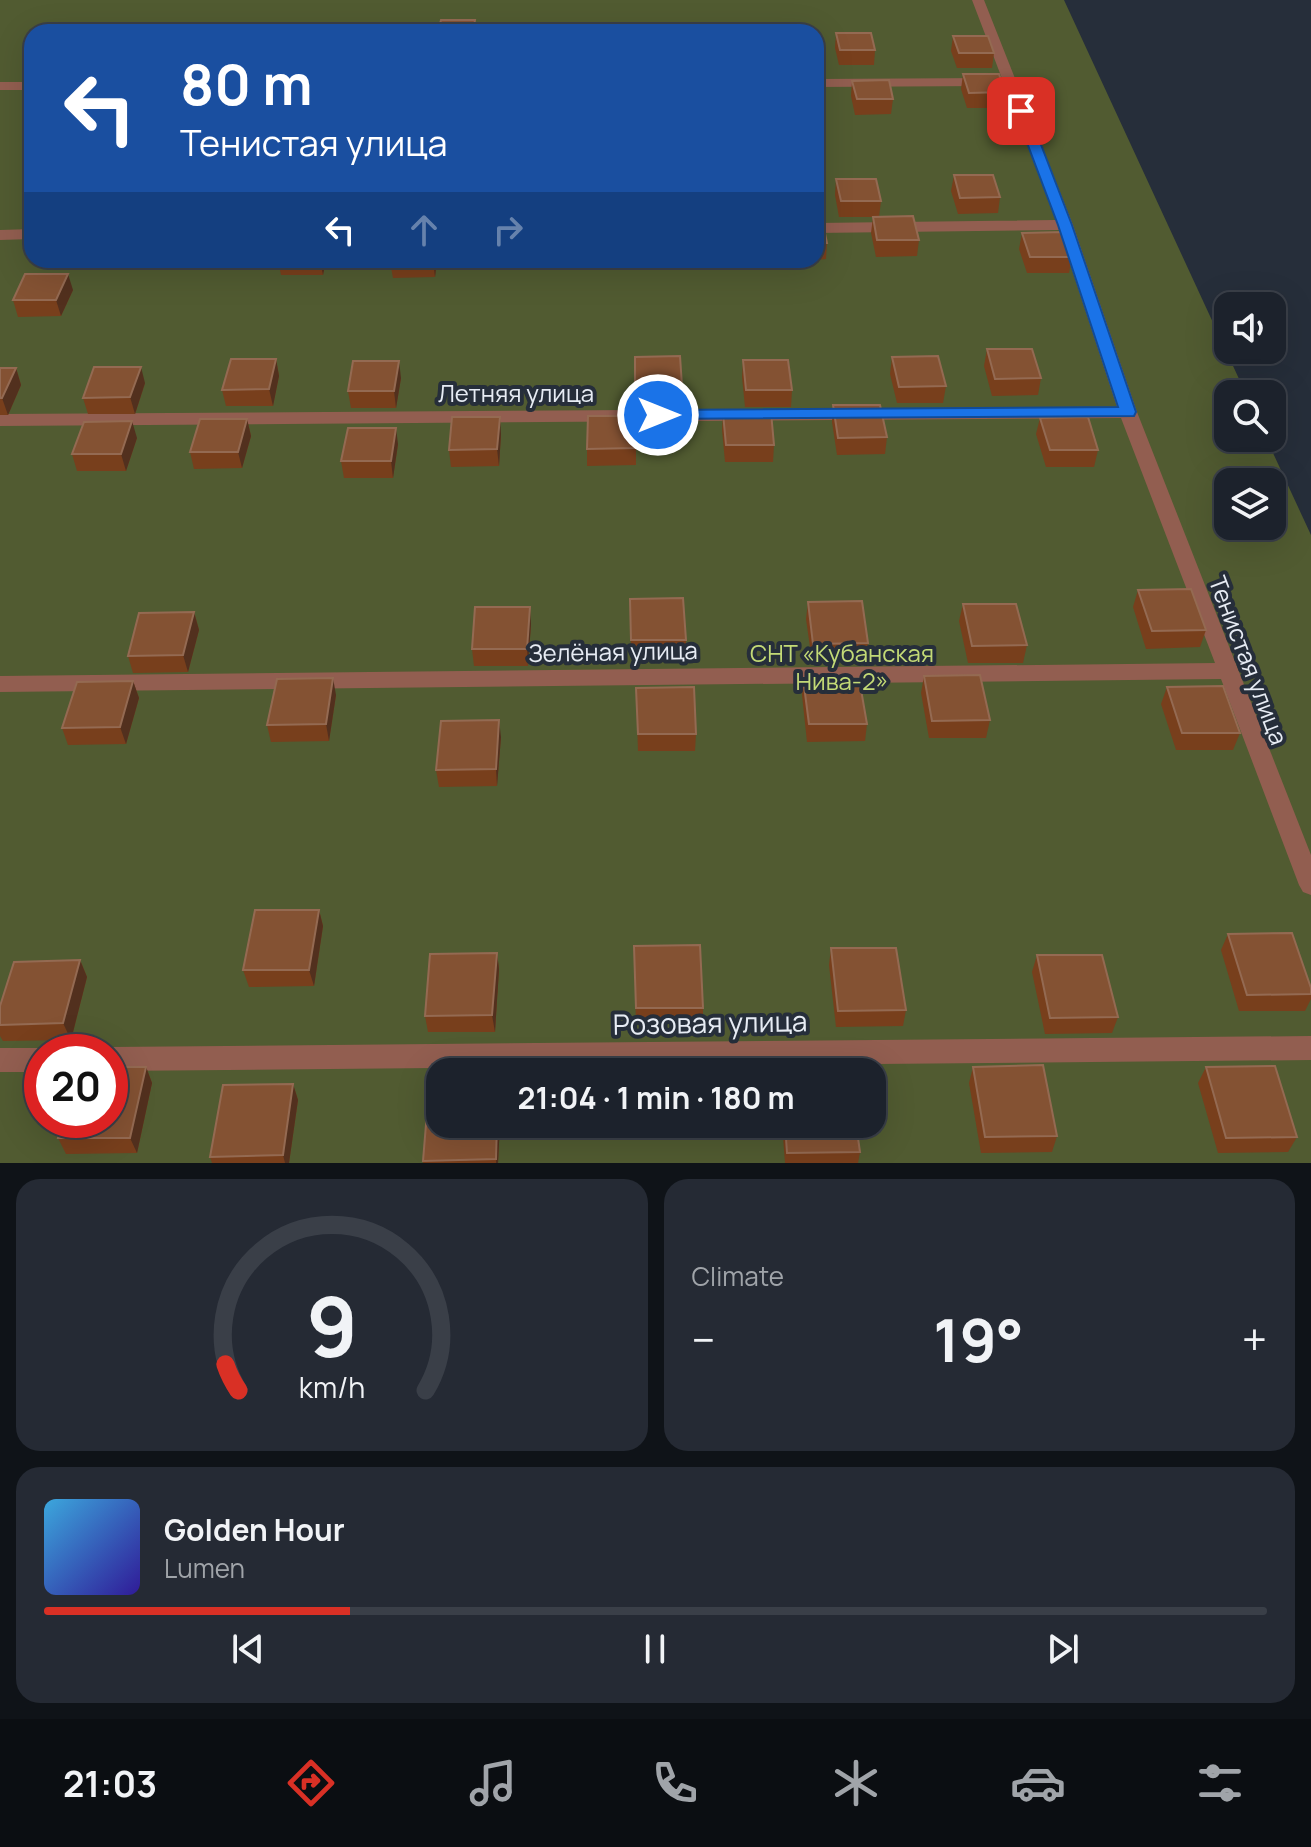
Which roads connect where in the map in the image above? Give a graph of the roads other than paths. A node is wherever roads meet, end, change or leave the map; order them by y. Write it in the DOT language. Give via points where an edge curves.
graph roads {
  1 [pos="978,0"];
  2 [pos="1010,82"];
  3 [pos="824,83"];
  4 [pos="0,86"];
  5 [pos="24,86"];
  6 [pos="1065,225"];
  7 [pos="824,228"];
  8 [pos="24,234"];
  9 [pos="0,235"];
  10 [pos="1128,412"];
  11 [pos="0,420"];
  12 [pos="1227,671"];
  13 [pos="0,684"];
  14 [pos="1311,885"];
  15 [pos="1311,1048"];
  16 [pos="128,1059"];
  17 [pos="0,1060"];
  18 [pos="24,1060"];
  1 -- 2 [label="lane, Тенистая улица"];
  2 -- 3 [label="lane"];
  2 -- 6 [label="lane, Тенистая улица"];
  4 -- 5 [label="lane"];
  6 -- 7 [label="lane"];
  6 -- 10 [label="lane, Тенистая улица"];
  8 -- 9 [label="lane"];
  10 -- 11 [label="lane, Летняя улица"];
  10 -- 12 [label="lane, Тенистая улица"];
  12 -- 13 [label="lane, Зелёная улица"];
  12 -- 14 [label="lane, Тенистая улица"];
  15 -- 16 [label="lane, Розовая улица"];
  17 -- 18 [label="lane"];
}
